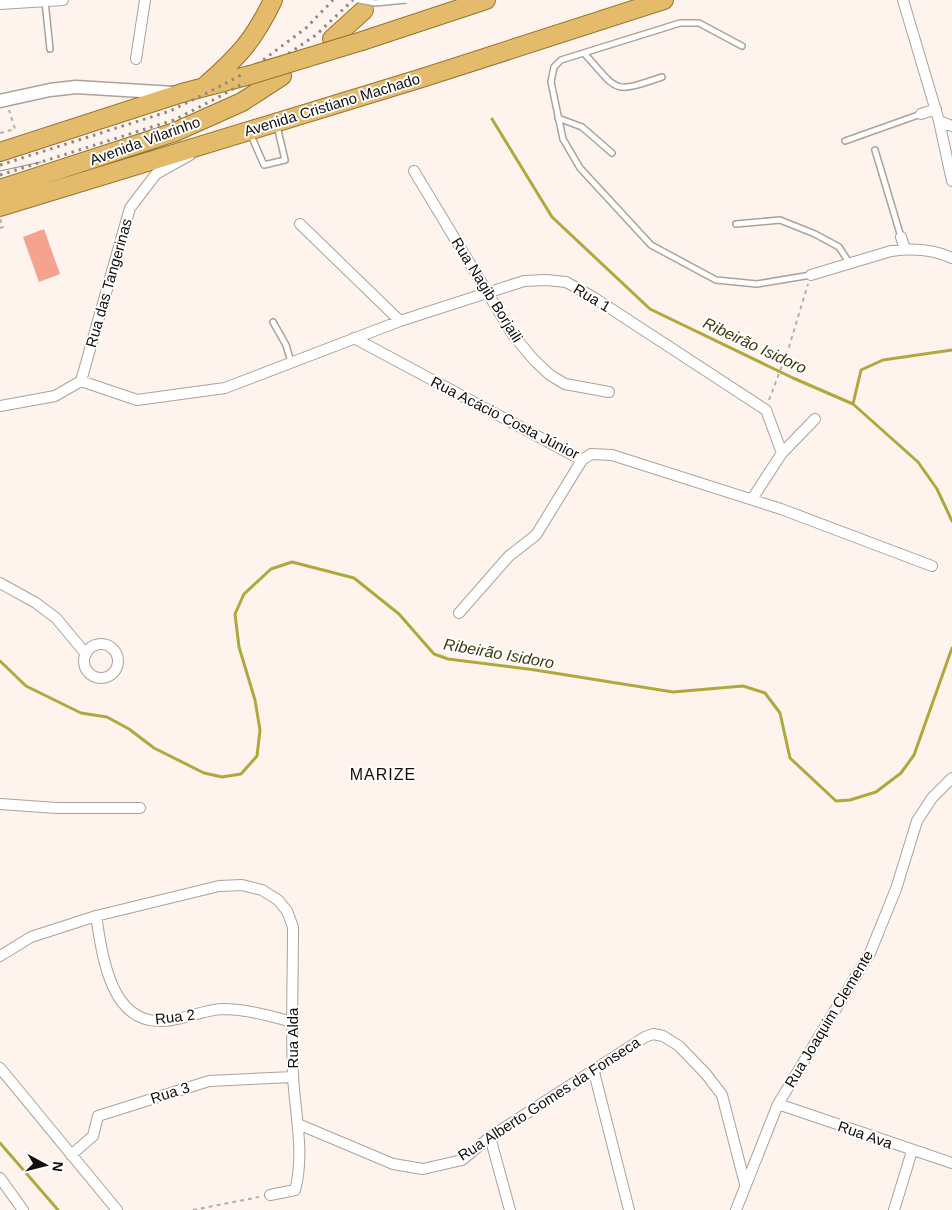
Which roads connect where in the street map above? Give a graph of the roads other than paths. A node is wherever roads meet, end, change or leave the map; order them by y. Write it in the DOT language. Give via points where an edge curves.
graph roads {
  1 [pos="63,0"];
  2 [pos="144,0"];
  3 [pos="273,0"];
  4 [pos="406,0"];
  5 [pos="486,0"];
  6 [pos="664,0"];
  7 [pos="903,0"];
  8 [pos="45,1"];
  9 [pos="0,4"];
  10 [pos="361,5"];
  11 [pos="332,39"];
  12 [pos="742,46"];
  13 [pos="50,49"];
  14 [pos="584,53"];
  15 [pos="136,58"];
  16 [pos="282,76"];
  17 [pos="662,76"];
  18 [pos="202,88"];
  19 [pos="182,93"];
  20 [pos="3,101"];
  21 [pos="936,109"];
  22 [pos="921,114"];
  23 [pos="558,118"];
  24 [pos="939,120"];
  25 [pos="276,122"];
  26 [pos="952,126"];
  27 [pos="249,131"];
  28 [pos="217,140"];
  29 [pos="845,140"];
  30 [pos="875,150"];
  31 [pos="0,152"];
  32 [pos="612,153"];
  33 [pos="414,171"];
  34 [pos="952,182"];
  35 [pos="0,189"];
  36 [pos="0,207"];
  37 [pos="300,224"];
  38 [pos="736,224"];
  39 [pos="901,237"];
  40 [pos="905,249"];
  41 [pos="952,258"];
  42 [pos="851,264"];
  43 [pos="811,275"];
  44 [pos="487,293"];
  45 [pos="400,321"];
  46 [pos="273,322"];
  47 [pos="354,338"];
  48 [pos="291,362"];
  49 [pos="81,381"];
  50 [pos="609,392"];
  51 [pos="0,406"];
  52 [pos="815,419"];
  53 [pos="782,453"];
  54 [pos="582,460"];
  55 [pos="752,500"];
  56 [pos="932,566"];
  57 [pos="0,583"];
  58 [pos="459,613"];
  59 [pos="86,654"];
  60 [pos="952,778"];
  61 [pos="0,804"];
  62 [pos="140,808"];
  63 [pos="96,916"];
  64 [pos="0,956"];
  65 [pos="293,1022"];
  66 [pos="0,1068"];
  67 [pos="594,1072"];
  68 [pos="293,1077"];
  69 [pos="778,1104"];
  70 [pos="298,1124"];
  71 [pos="490,1137"];
  72 [pos="912,1151"];
  73 [pos="71,1154"];
  74 [pos="952,1163"];
  75 [pos="0,1178"];
  76 [pos="745,1184"];
  77 [pos="270,1195"];
  78 [pos="23,1210"];
  79 [pos="117,1210"];
  80 [pos="510,1210"];
  81 [pos="629,1210"];
  82 [pos="736,1210"];
  83 [pos="894,1210"];
  1 -- 8 [label="street"];
  2 -- 15 [label="street"];
  3 -- 18 [label="highway" via="257,34"];
  4 -- 10 [label="lane, bridge"];
  5 -- 18 [label="highway, bridge"];
  6 -- 25 [label="highway, Avenida Cristiano Machado"];
  7 -- 21 [label="street"];
  8 -- 9 [label="street"];
  8 -- 13 [label="lane"];
  10 -- 11 [label="highway"];
  12 -- 14 [label="lane" via="699,23 680,23"];
  14 -- 17 [label="lane" via="613,85 627,89"];
  14 -- 23 [label="lane" via="561,60 554,67 551,82"];
  16 -- 35 [label="highway, Avenida Vilarinho" via="242,102 175,132"];
  18 -- 19 [label="highway"];
  19 -- 20 [label="street" via="76,87"];
  19 -- 31 [label="highway"];
  21 -- 22 [label="street"];
  21 -- 24 [label="street"];
  22 -- 29 [label="lane"];
  23 -- 32 [label="lane" via="582,127"];
  23 -- 43 [label="lane" via="563,139 580,168 651,245 716,280 757,284"];
  24 -- 26 [label="street"];
  24 -- 34 [label="street"];
  25 -- 27 [label="highway, Avenida Cristiano Machado"];
  25 -- 27 [label="lane" via="285,160 281,163 264,165"];
  27 -- 28 [label="highway, Avenida Cristiano Machado"];
  28 -- 36 [label="highway, Avenida Cristiano Machado"];
  28 -- 49 [label="street, Rua das Tangerinas" via="156,174 130,208"];
  30 -- 39 [label="lane"];
  33 -- 44 [label="street, Rua Nagib Borjaili"];
  37 -- 45 [label="street"];
  38 -- 42 [label="lane" via="780,220 839,247"];
  39 -- 40 [label="street"];
  40 -- 41 [label="street"];
  40 -- 42 [label="street"];
  42 -- 43 [label="street"];
  44 -- 45 [label="street, Rua 1"];
  44 -- 50 [label="street, Rua Nagib Borjaili" via="513,335 550,375 565,384"];
  44 -- 53 [label="street, Rua 1" via="524,281 566,282 766,410"];
  45 -- 47 [label="street, Rua 1"];
  46 -- 48 [label="lane" via="286,344"];
  47 -- 48 [label="street"];
  47 -- 54 [label="street, Rua Acácio Costa Júnior"];
  48 -- 49 [label="street" via="224,388 137,400"];
  49 -- 51 [label="street" via="55,396"];
  52 -- 53 [label="street"];
  53 -- 55 [label="street"];
  54 -- 55 [label="street, Rua Acácio Costa Júnior" via="591,454 612,455"];
  54 -- 58 [label="street" via="536,535 508,556"];
  55 -- 56 [label="street, Rua Acácio Costa Júnior"];
  57 -- 59 [label="street" via="56,618"];
  60 -- 69 [label="street, Rua Joaquim Clemente" via="932,798 917,821 896,890 870,953"];
  61 -- 62 [label="street"];
  63 -- 64 [label="street" via="31,938"];
  63 -- 65 [label="street, Rua 2" via="105,969 122,1001 140,1018 158,1021 178,1019 220,1009 247,1010"];
  63 -- 65 [label="street, Rua Alda" via="219,886 242,885 262,890 287,910 293,927"];
  65 -- 68 [label="street, Rua Alda"];
  66 -- 73 [label="street"];
  67 -- 71 [label="street, Rua Alberto Gomes da Fonseca"];
  67 -- 76 [label="street, Rua Alberto Gomes da Fonseca" via="653,1034 663,1036 678,1046 722,1095"];
  67 -- 81 [label="street"];
  68 -- 70 [label="street, Rua Alda"];
  68 -- 73 [label="street, Rua 3" via="209,1081 98,1116 94,1136"];
  69 -- 72 [label="street, Rua Ava"];
  69 -- 76 [label="street, Rua Joaquim Clemente"];
  70 -- 71 [label="street, Rua Alberto Gomes da Fonseca" via="393,1164 423,1169 462,1160"];
  70 -- 77 [label="street, Rua Alda" via="296,1190"];
  71 -- 80 [label="street"];
  72 -- 74 [label="street, Rua Ava"];
  72 -- 83 [label="street"];
  73 -- 79 [label="street"];
  75 -- 78 [label="street"];
  76 -- 82 [label="street, Rua Joaquim Clemente"];
}
